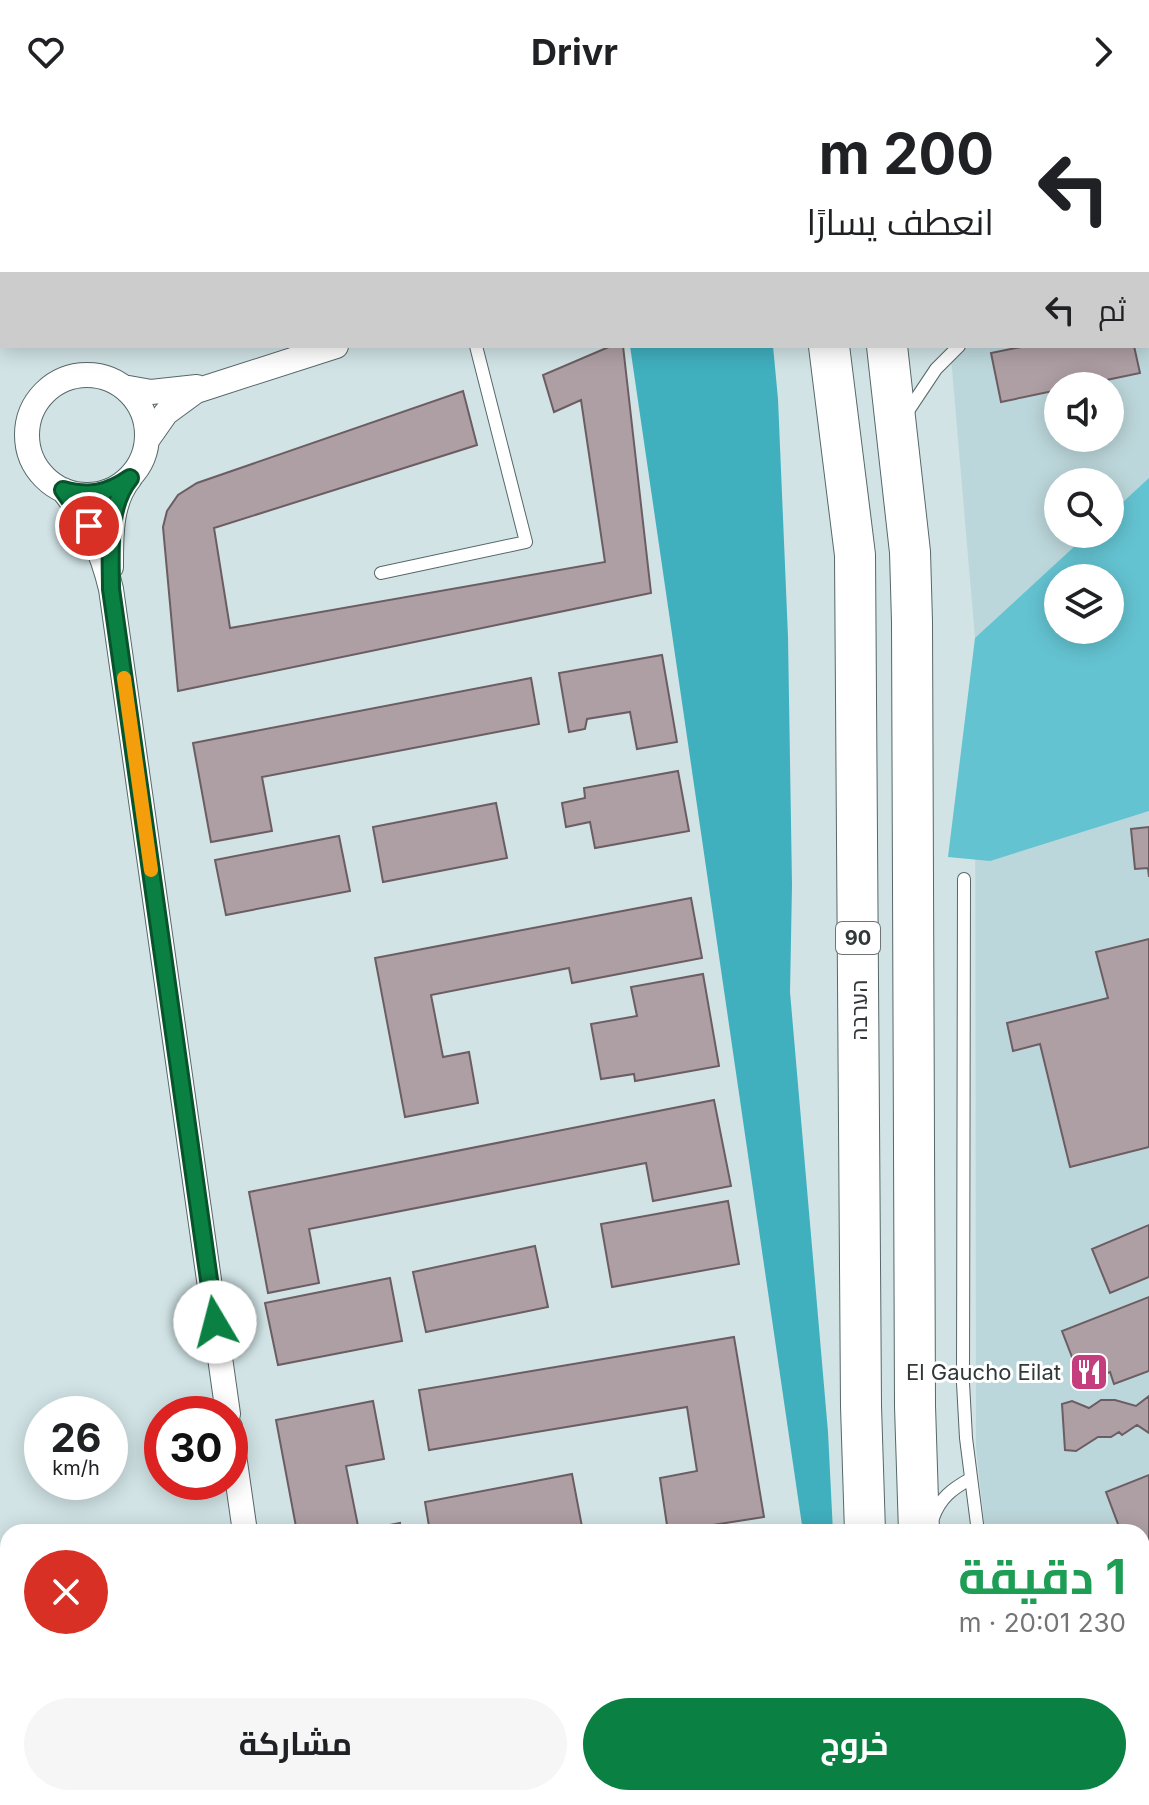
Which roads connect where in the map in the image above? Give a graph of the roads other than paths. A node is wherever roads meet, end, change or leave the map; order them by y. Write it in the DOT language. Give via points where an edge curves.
graph roads {
  1 [pos="329,348"];
  2 [pos="477,348"];
  3 [pos="829,348"];
  4 [pos="887,348"];
  5 [pos="957,348"];
  6 [pos="212,384"];
  7 [pos="123,387"];
  8 [pos="895,429"];
  9 [pos="147,440"];
  10 [pos="130,478"];
  11 [pos="63,490"];
  12 [pos="381,573"];
  13 [pos="111,589"];
  14 [pos="964,879"];
  15 [pos="225,1396"];
  16 [pos="970,1479"];
  17 [pos="240,1500"];
  18 [pos="244,1524"];
  19 [pos="865,1524"];
  20 [pos="919,1524"];
  21 [pos="930,1524"];
  22 [pos="977,1524"];
  1 -- 6 [label="street"];
  2 -- 12 [label="lane" via="526,542"];
  3 -- 19 [label="highway, הערבה / 90" via="855,555"];
  4 -- 8 [label="highway, 90"];
  5 -- 8 [label="lane"];
  6 -- 7 [label="street" via="167,392"];
  6 -- 9 [label="street" via="178,402"];
  7 -- 9 [label="street" via="144,416"];
  7 -- 11 [label="street" via="102,376 72,377 37,401 27,425 30,457 38,471"];
  8 -- 20 [label="highway, 90" via="910,552 912,622"];
  9 -- 10 [label="street"];
  10 -- 11 [label="street" via="98,494"];
  10 -- 13 [label="street" via="116,508"];
  11 -- 13 [label="street" via="98,544"];
  13 -- 15 [label="street"];
  14 -- 16 [label="lane" via="963,1383"];
  16 -- 21 [label="lane" via="938,1503"];
  16 -- 22 [label="lane"];
  17 -- 18 [label="street"];
}
